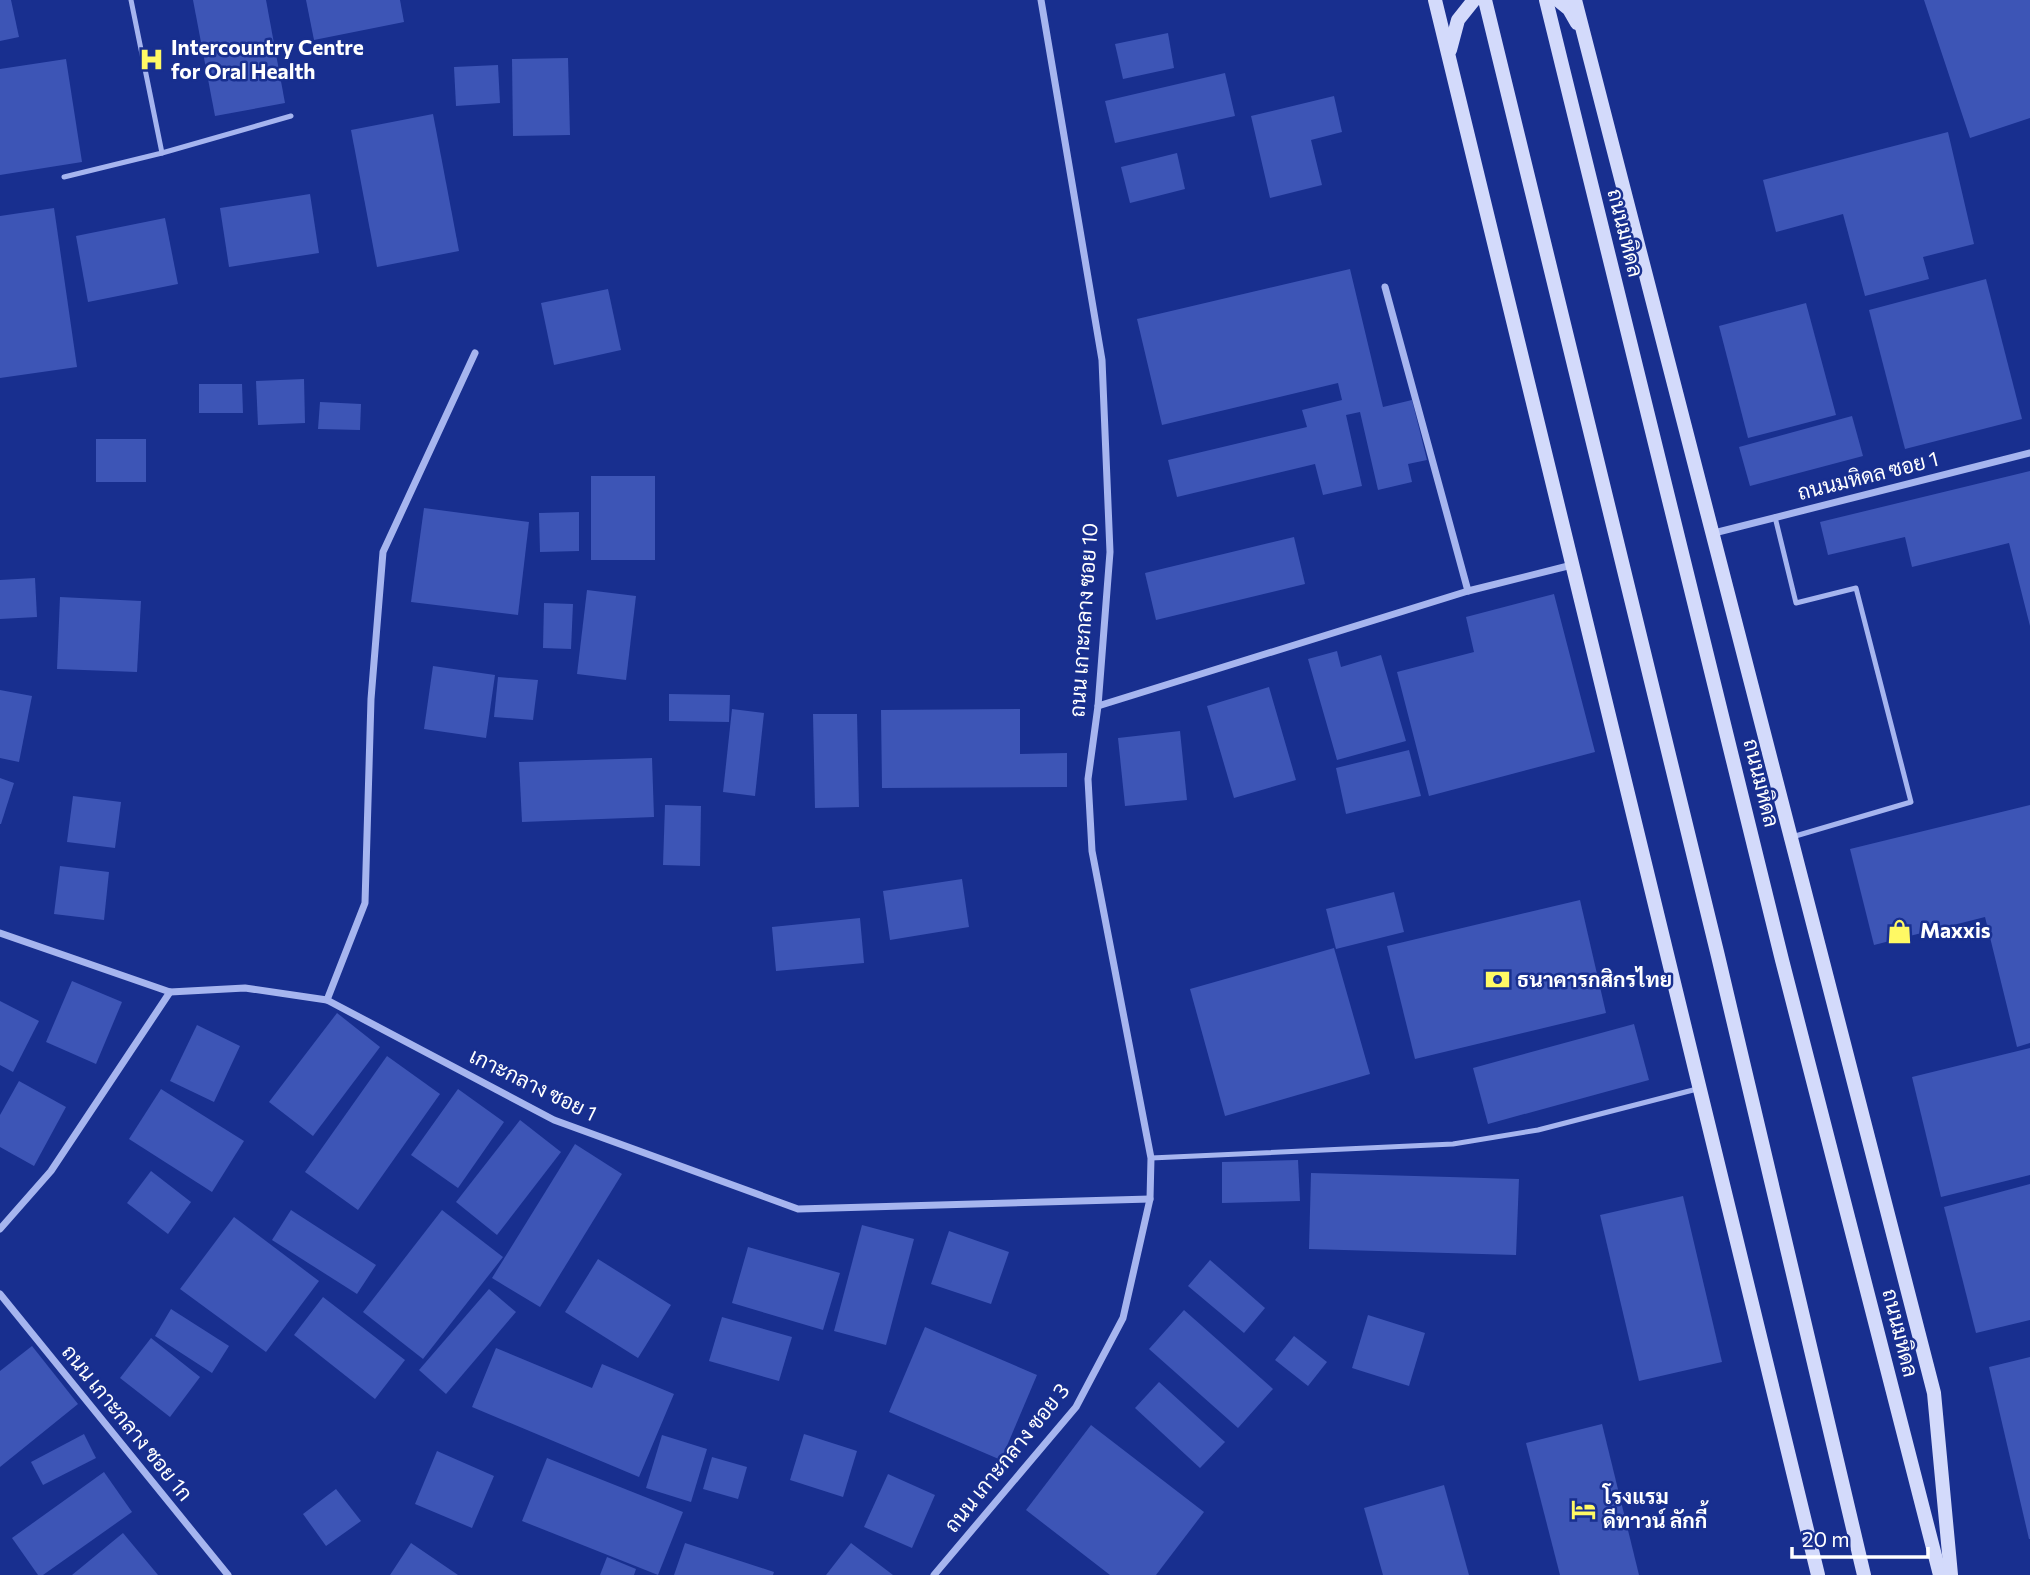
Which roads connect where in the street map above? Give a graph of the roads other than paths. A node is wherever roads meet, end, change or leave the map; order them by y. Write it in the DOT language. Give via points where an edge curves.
graph roads {
  1 [pos="131,0"];
  2 [pos="1041,0"];
  3 [pos="1435,0"];
  4 [pos="1474,0"];
  5 [pos="1485,0"];
  6 [pos="1546,0"];
  7 [pos="1558,0"];
  8 [pos="1575,0"];
  9 [pos="1583,33"];
  10 [pos="1450,59"];
  11 [pos="291,117"];
  12 [pos="162,153"];
  13 [pos="64,177"];
  14 [pos="1385,287"];
  15 [pos="475,353"];
  16 [pos="2030,453"];
  17 [pos="1775,517"];
  18 [pos="1714,533"];
  19 [pos="1572,565"];
  20 [pos="1468,591"];
  21 [pos="1098,706"];
  22 [pos="1792,837"];
  23 [pos="0,933"];
  24 [pos="170,992"];
  25 [pos="327,1000"];
  26 [pos="1700,1088"];
  27 [pos="1151,1158"];
  28 [pos="1150,1199"];
  29 [pos="0,1229"];
  30 [pos="0,1294"];
  31 [pos="228,1575"];
  32 [pos="934,1575"];
  33 [pos="1818,1575"];
  34 [pos="1864,1575"];
  35 [pos="1940,1575"];
  36 [pos="1951,1575"];
  1 -- 12 [label="lane"];
  2 -- 21 [label="street, ถนน เกาะกลาง ซอย 10" via="1102,360 1110,552"];
  3 -- 10 [label="main road"];
  4 -- 10 [label="main road" via="1458,20"];
  5 -- 34 [label="main road"];
  6 -- 35 [label="main road, ถนนมหิดล"];
  7 -- 9 [label="main road"];
  8 -- 9 [label="main road, ถนนมหิดล"];
  9 -- 18 [label="main road, ถนนมหิดล"];
  10 -- 19 [label="main road"];
  11 -- 12 [label="lane"];
  12 -- 13 [label="lane"];
  14 -- 20 [label="street"];
  15 -- 25 [label="street" via="383,552 371,699 365,903"];
  16 -- 17 [label="street, ถนนมหิดล ซอย 1"];
  17 -- 18 [label="street, ถนนมหิดล ซอย 1"];
  17 -- 22 [label="lane" via="1796,603 1856,588 1911,802"];
  18 -- 22 [label="main road, ถนนมหิดล"];
  19 -- 20 [label="street"];
  19 -- 26 [label="main road"];
  20 -- 21 [label="street"];
  21 -- 27 [label="street, ถนน เกาะกลาง ซอย 10" via="1088,779 1092,850"];
  22 -- 36 [label="main road, ถนนมหิดล" via="1934,1393"];
  23 -- 24 [label="street, เกาะกลาง ซอย 1"];
  24 -- 25 [label="street, เกาะกลาง ซอย 1" via="245,988"];
  24 -- 29 [label="street" via="51,1171"];
  25 -- 28 [label="street, เกาะกลาง ซอย 1" via="554,1120 798,1209"];
  26 -- 27 [label="lane" via="1538,1130 1453,1144"];
  26 -- 33 [label="main road"];
  27 -- 28 [label="street, ถนน เกาะกลาง ซอย 10"];
  28 -- 32 [label="street, ถนน เกาะกลาง ซอย 3" via="1123,1318 1076,1406"];
  30 -- 31 [label="street, ถนน เกาะกลาง ซอย 1ก"];
}
